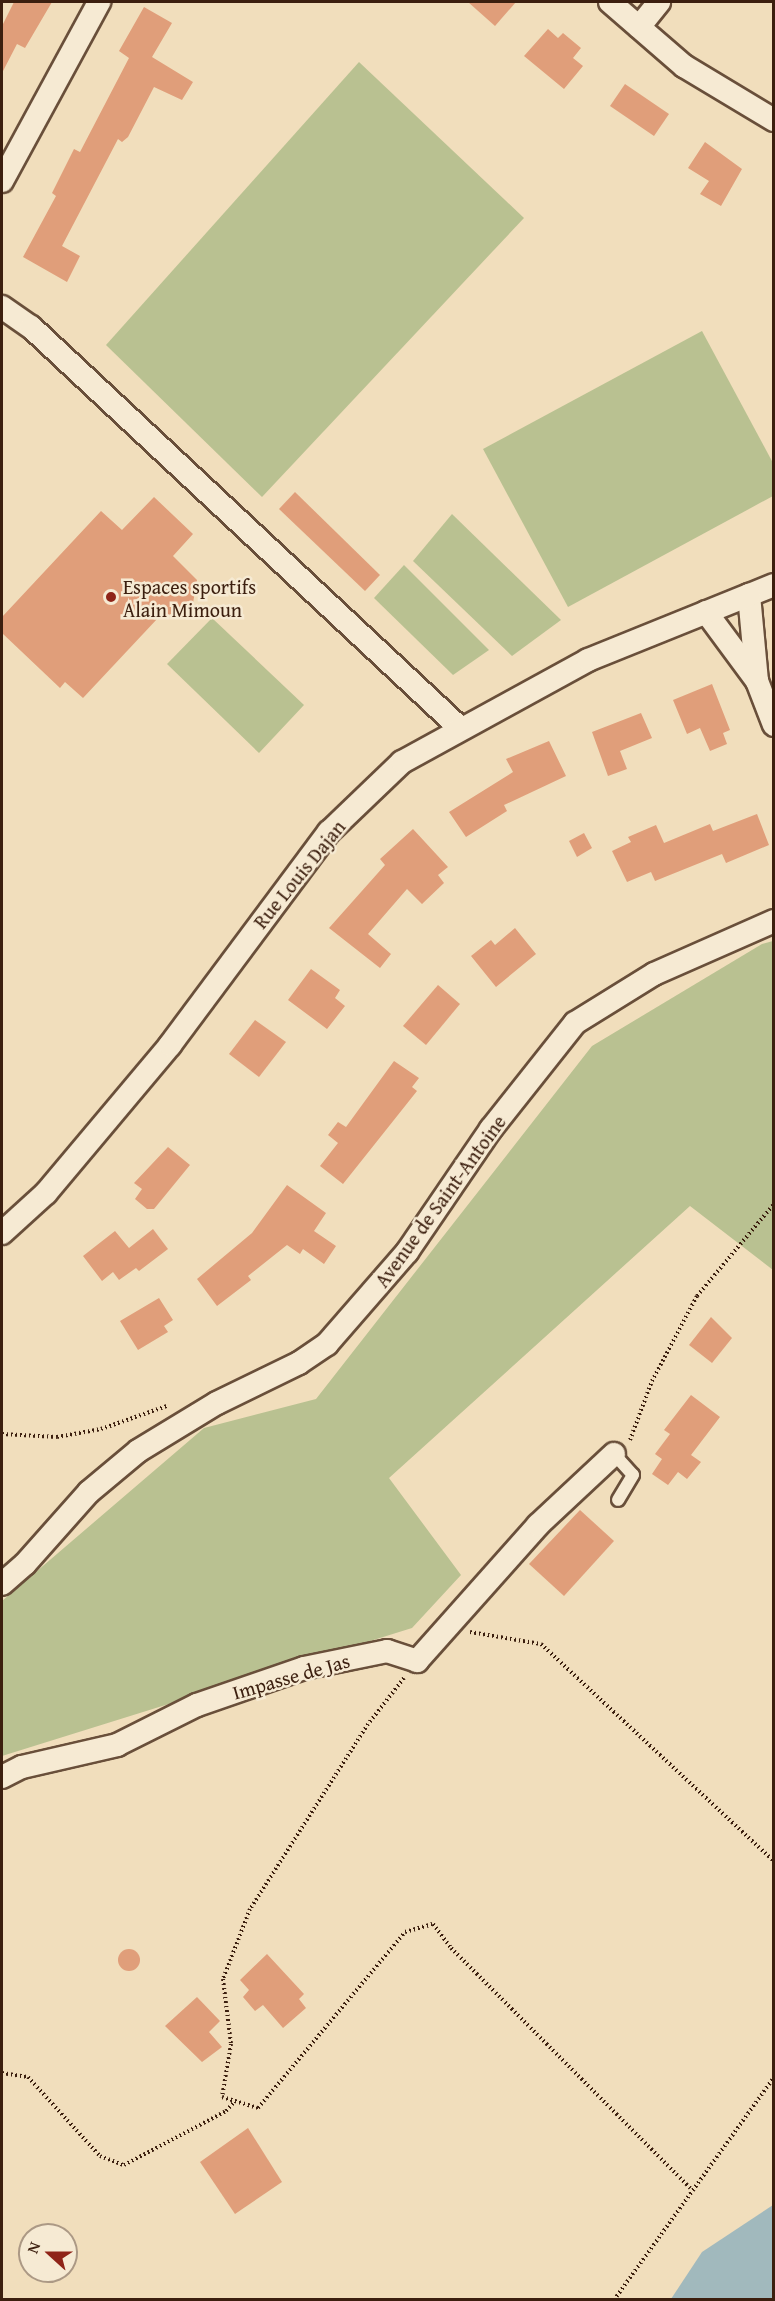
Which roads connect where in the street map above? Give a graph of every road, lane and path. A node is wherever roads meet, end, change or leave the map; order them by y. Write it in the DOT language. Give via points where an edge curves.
graph roads {
  1 [pos="99,2"];
  2 [pos="610,2"];
  3 [pos="659,2"];
  4 [pos="639,27"];
  5 [pos="774,120"];
  6 [pos="2,182"];
  7 [pos="2,307"];
  8 [pos="774,585"];
  9 [pos="749,595"];
  10 [pos="706,612"];
  11 [pos="757,681"];
  12 [pos="774,725"];
  13 [pos="460,728"];
  14 [pos="774,921"];
  15 [pos="774,1204"];
  16 [pos="2,1233"];
  17 [pos="178,1402"];
  18 [pos="2,1434"];
  19 [pos="614,1454"];
  20 [pos="618,1500"];
  21 [pos="2,1584"];
  22 [pos="448,1628"];
  23 [pos="417,1661"];
  24 [pos="2,1777"];
  25 [pos="774,1861"];
  26 [pos="2,2073"];
  27 [pos="774,2077"];
  28 [pos="235,2101"];
  29 [pos="690,2188"];
  30 [pos="614,2300"];
  1 -- 6 [label="street"];
  2 -- 4 [label="street"];
  3 -- 4 [label="street"];
  4 -- 5 [label="street" via="684,66"];
  7 -- 13 [label="street" via="31,327"];
  8 -- 9 [label="street, Rue Louis Dajan"];
  9 -- 10 [label="street, Rue Louis Dajan"];
  9 -- 11 [label="street"];
  10 -- 11 [label="street"];
  10 -- 13 [label="street, Rue Louis Dajan" via="588,660"];
  11 -- 12 [label="street"];
  13 -- 16 [label="street, Rue Louis Dajan" via="402,762 329,832 170,1045 46,1193"];
  14 -- 21 [label="street, Avenue de Saint-Antoine" via="654,974 575,1023 491,1129 407,1252 327,1344 138,1451 89,1492"];
  15 -- 19 [label="path" via="697,1296 652,1382 629,1443"];
  17 -- 18 [label="path" via="100,1429 57,1437"];
  19 -- 20 [label="lane" via="633,1475"];
  19 -- 22 [label="street" via="538,1525"];
  22 -- 23 [label="street"];
  22 -- 25 [label="path" via="541,1644"];
  23 -- 24 [label="street, Impasse de Jas" via="387,1651 304,1668 197,1705 117,1745 22,1767"];
  23 -- 28 [label="path" via="368,1724 250,1908 223,1979 231,2044 222,2097"];
  26 -- 28 [label="path" via="28,2077 100,2156 124,2165 226,2112"];
  27 -- 29 [label="path"];
  28 -- 29 [label="path" via="258,2108 405,1932 433,1924 451,1948"];
  29 -- 30 [label="path" via="674,2219"];
}
